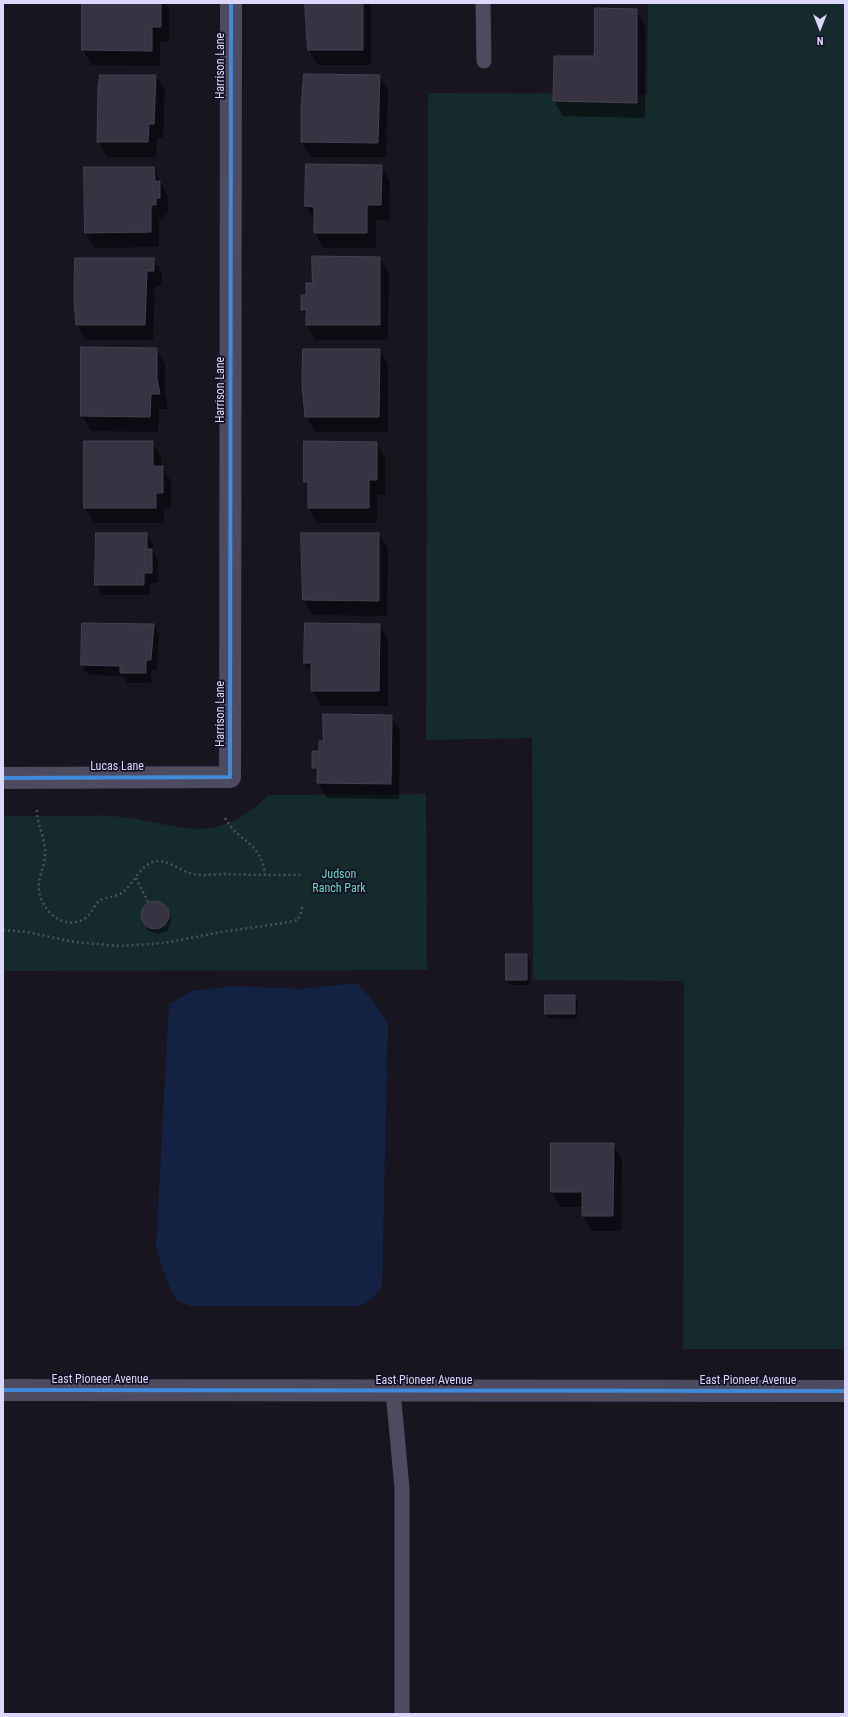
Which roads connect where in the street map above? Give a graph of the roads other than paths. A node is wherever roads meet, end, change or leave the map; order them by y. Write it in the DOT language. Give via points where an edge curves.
graph roads {
  1 [pos="231,3"];
  2 [pos="483,3"];
  3 [pos="484,61"];
  4 [pos="230,777"];
  5 [pos="3,778"];
  6 [pos="3,1390"];
  7 [pos="393,1391"];
  8 [pos="845,1391"];
  9 [pos="402,1714"];
  1 -- 4 [label="street, Harrison Lane"];
  2 -- 3 [label="lane"];
  4 -- 5 [label="street, Lucas Lane"];
  6 -- 7 [label="street, East Pioneer Avenue"];
  7 -- 8 [label="street, East Pioneer Avenue"];
  7 -- 9 [label="lane" via="402,1488"];
}
